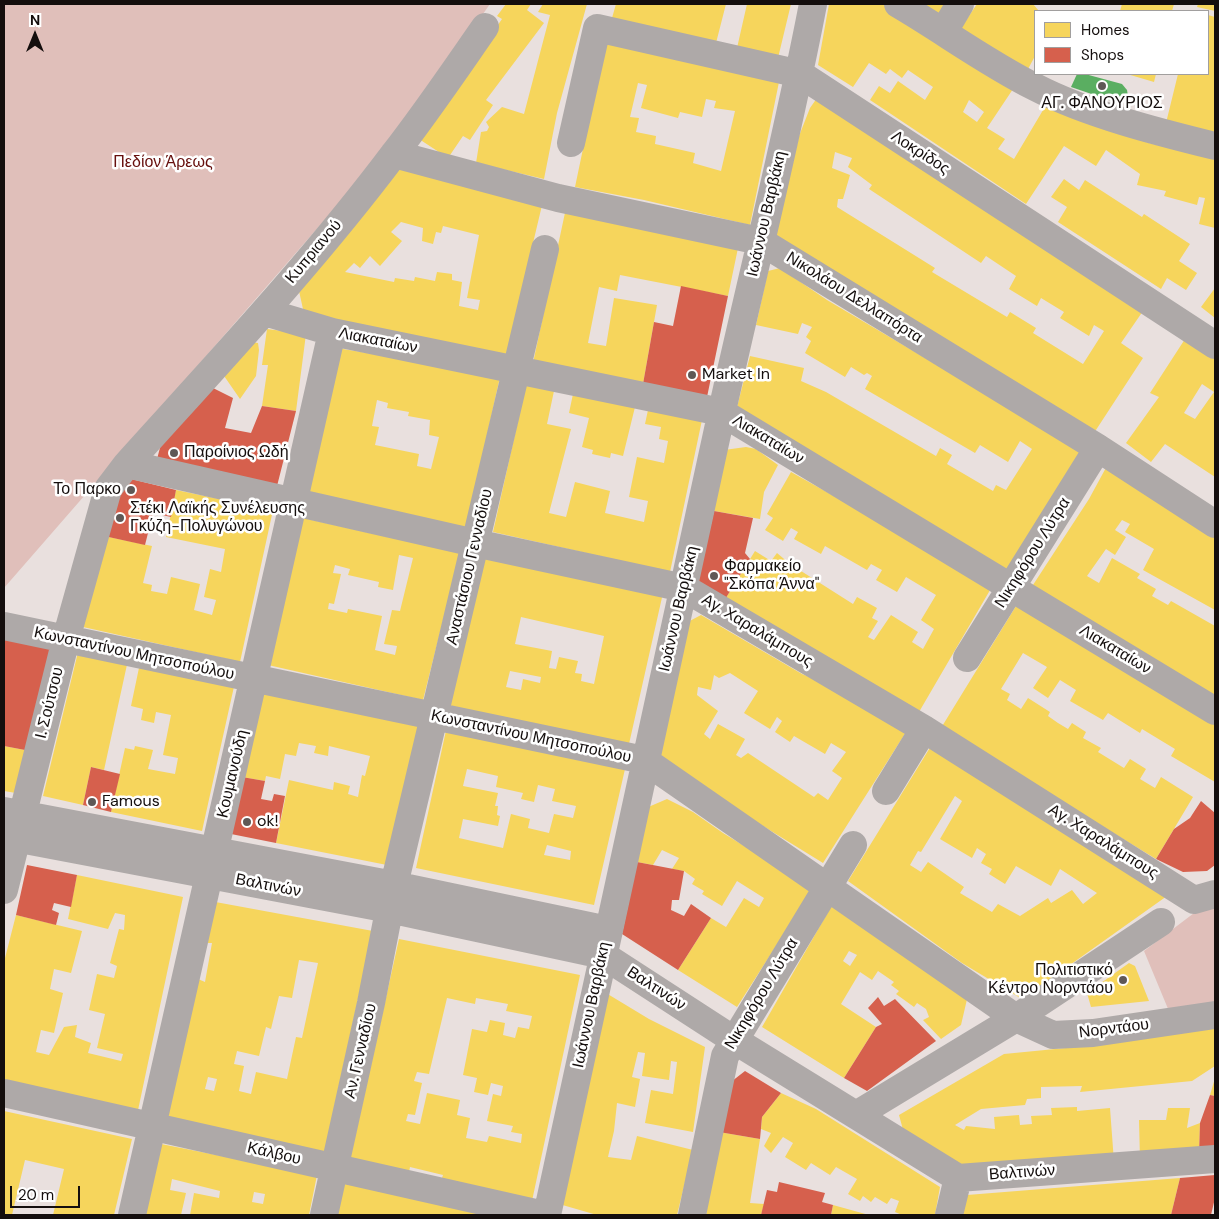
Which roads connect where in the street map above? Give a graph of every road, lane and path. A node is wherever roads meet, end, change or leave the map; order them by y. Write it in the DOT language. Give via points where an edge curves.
graph roads {
  1 [pos="813,4"];
  2 [pos="898,4"];
  3 [pos="960,4"];
  4 [pos="485,27"];
  5 [pos="944,31"];
  6 [pos="800,74"];
  7 [pos="571,143"];
  8 [pos="1215,146"];
  9 [pos="394,154"];
  10 [pos="760,241"];
  11 [pos="545,249"];
  12 [pos="265,312"];
  13 [pos="332,332"];
  14 [pos="1215,345"];
  15 [pos="517,369"];
  16 [pos="722,412"];
  17 [pos="1098,448"];
  18 [pos="127,464"];
  19 [pos="294,502"];
  20 [pos="1215,524"];
  21 [pos="475,543"];
  22 [pos="684,588"];
  23 [pos="1011,588"];
  24 [pos="4,626"];
  25 [pos="66,640"];
  26 [pos="968,658"];
  27 [pos="254,679"];
  28 [pos="1215,711"];
  29 [pos="434,717"];
  30 [pos="924,729"];
  31 [pos="644,760"];
  32 [pos="886,791"];
  33 [pos="11,825"];
  34 [pos="853,845"];
  35 [pos="213,863"];
  36 [pos="827,889"];
  37 [pos="4,890"];
  38 [pos="1215,894"];
  39 [pos="391,897"];
  40 [pos="1161,922"];
  41 [pos="605,942"];
  42 [pos="1215,1015"];
  43 [pos="1016,1018"];
  44 [pos="734,1040"];
  45 [pos="4,1093"];
  46 [pos="856,1115"];
  47 [pos="152,1127"];
  48 [pos="1215,1159"];
  49 [pos="334,1168"];
  50 [pos="958,1178"];
  51 [pos="132,1215"];
  52 [pos="324,1215"];
  53 [pos="546,1215"];
  54 [pos="692,1215"];
  55 [pos="949,1215"];
  1 -- 6 [label="street, Ιωάννου Βαρβάκη"];
  2 -- 5 [label="street"];
  3 -- 5 [label="street"];
  4 -- 9 [label="street, Κυπριανού"];
  5 -- 8 [label="street" via="988,62 1036,88 1152,130"];
  6 -- 7 [label="street, Λοκρίδος" via="597,28"];
  6 -- 10 [label="street, Ιωάννου Βαρβάκη"];
  6 -- 14 [label="street, Λοκρίδος"];
  9 -- 10 [label="street, Νικολάου Δελλαπόρτα" via="558,198"];
  9 -- 12 [label="street, Κυπριανού"];
  10 -- 16 [label="street, Ιωάννου Βαρβάκη"];
  10 -- 17 [label="street, Νικολάου Δελλαπόρτα"];
  11 -- 15 [label="street, Αναστάσιου Γενναδίου"];
  12 -- 13 [label="street, Λιακαταίων"];
  12 -- 18 [label="street, Κυπριανού"];
  13 -- 15 [label="street, Λιακαταίων"];
  13 -- 19 [label="street, Κουμανούδη"];
  15 -- 16 [label="street, Λιακαταίων"];
  15 -- 21 [label="street, Αναστάσιου Γενναδίου"];
  16 -- 22 [label="street, Ιωάννου Βαρβάκη"];
  16 -- 23 [label="street, Λιακαταίων"];
  17 -- 20 [label="street, Νικολάου Δελλαπόρτα"];
  17 -- 23 [label="street, Νικηφόρου Λύτρα"];
  18 -- 19 [label="street, Αγ. Χαραλάμπους"];
  18 -- 25 [label="street, Ι. Σούτσου" via="108,489"];
  19 -- 21 [label="street, Αγ. Χαραλάμπους"];
  19 -- 27 [label="street, Κουμανούδη"];
  21 -- 22 [label="street, Αγ. Χαραλάμπους"];
  21 -- 29 [label="street, Αναστάσιου Γενναδίου"];
  22 -- 30 [label="street, Αγ. Χαραλάμπους"];
  22 -- 31 [label="street, Ιωάννου Βαρβάκη"];
  23 -- 26 [label="street, Νικηφόρου Λύτρα"];
  23 -- 28 [label="street, Λιακαταίων"];
  24 -- 25 [label="street, Κωνσταντίνου Μητσοπούλου"];
  25 -- 27 [label="street, Κωνσταντίνου Μητσοπούλου"];
  25 -- 33 [label="street, Ι. Σούτσου"];
  27 -- 29 [label="street, Κωνσταντίνου Μητσοπούλου"];
  27 -- 35 [label="street, Κουμανούδη"];
  29 -- 31 [label="street, Κωνσταντίνου Μητσοπούλου"];
  29 -- 39 [label="street, Αναστάσιου Γενναδίου"];
  30 -- 32 [label="street"];
  30 -- 38 [label="street, Αγ. Χαραλάμπους" via="1194,900"];
  31 -- 36 [label="street, Κωνσταντίνου Μητσοπούλου"];
  31 -- 41 [label="street, Ιωάννου Βαρβάκη"];
  33 -- 35 [label="street, Βαλτινών"];
  33 -- 37 [label="street, Ι. Σούτσου"];
  34 -- 36 [label="street, Νικηφόρου Λύτρα"];
  35 -- 39 [label="street, Βαλτινών"];
  35 -- 47 [label="street, Κουμανούδη"];
  36 -- 43 [label="street, Κωνσταντίνου Μητσοπούλου"];
  36 -- 44 [label="street, Νικηφόρου Λύτρα"];
  39 -- 41 [label="street, Βαλτινών"];
  39 -- 49 [label="street, Αν. Γενναδίου" via="372,1003"];
  40 -- 43 [label="street"];
  41 -- 44 [label="street, Βαλτινών"];
  41 -- 53 [label="street, Ιωάννου Βαρβάκη"];
  42 -- 43 [label="street, Νορντάου" via="1093,1033 1053,1035"];
  43 -- 46 [label="street"];
  44 -- 46 [label="street, Βαλτινών"];
  44 -- 54 [label="street, Νικηφόρου Λύτρα" via="724,1056"];
  45 -- 47 [label="street, Κάλβου"];
  46 -- 50 [label="street, Βαλτινών"];
  47 -- 49 [label="street, Κάλβου"];
  47 -- 51 [label="street, Κουμανούδη"];
  48 -- 50 [label="street, Βαλτινών"];
  49 -- 52 [label="street, Αν. Γενναδίου"];
  49 -- 53 [label="street, Κάλβου"];
  50 -- 55 [label="street"];
}
